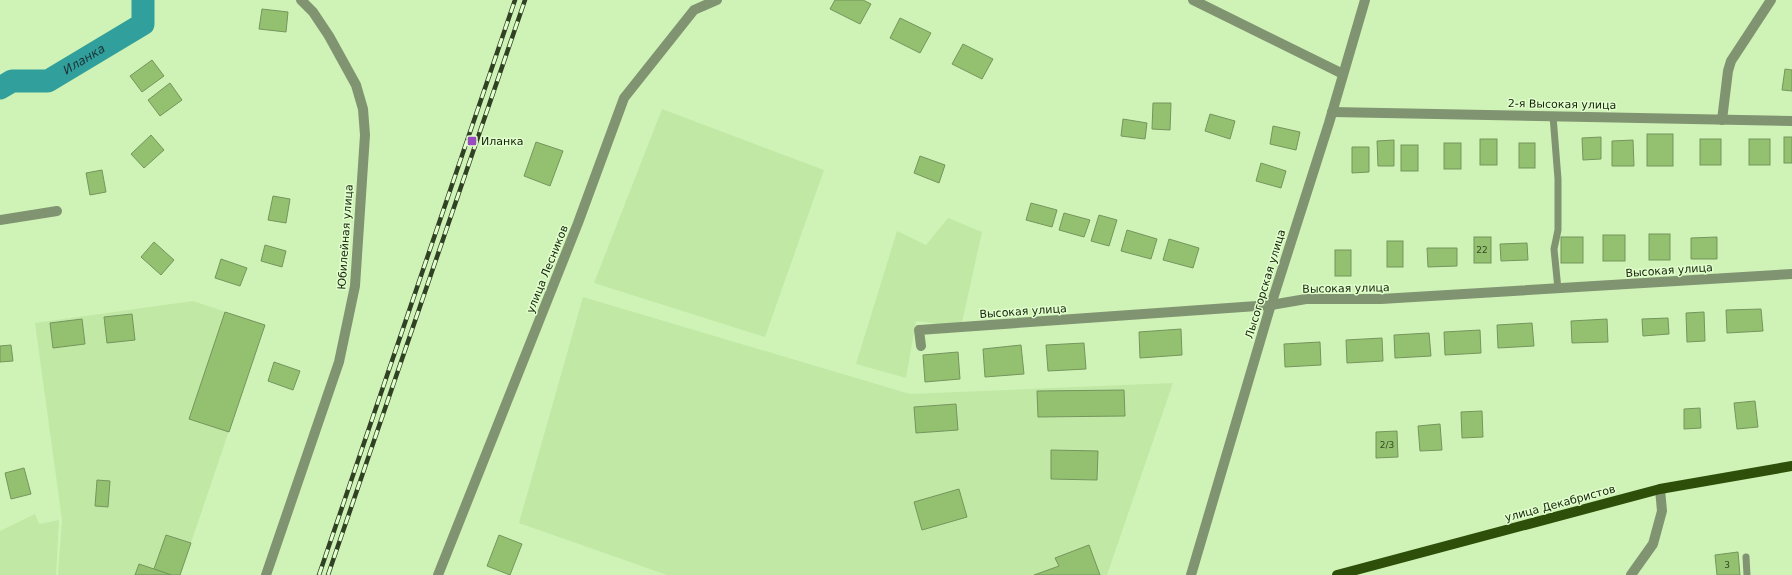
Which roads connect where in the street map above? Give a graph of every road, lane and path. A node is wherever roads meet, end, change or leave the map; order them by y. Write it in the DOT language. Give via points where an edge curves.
graph roads {
  1 [pos="301,0"];
  2 [pos="717,0"];
  3 [pos="1193,0"];
  4 [pos="1365,0"];
  5 [pos="1771,0"];
  6 [pos="1343,74"];
  7 [pos="1332,112"];
  8 [pos="1553,116"];
  9 [pos="1722,120"];
  10 [pos="1792,121"];
  11 [pos="57,211"];
  12 [pos="0,220"];
  13 [pos="1792,274"];
  14 [pos="1558,289"];
  15 [pos="1271,305"];
  16 [pos="921,346"];
  17 [pos="1792,466"];
  18 [pos="1660,489"];
  19 [pos="1746,557"];
  20 [pos="266,575"];
  21 [pos="438,575"];
  22 [pos="1191,575"];
  23 [pos="1337,575"];
  24 [pos="1631,575"];
  25 [pos="1747,575"];
  1 -- 20 [label="street, Юбилейная улица" via="325,30 356,85 363,109 365,135 355,286 339,362"];
  2 -- 21 [label="street, улица Лесников" via="694,10 624,98 578,223"];
  3 -- 6 [label="street"];
  4 -- 6 [label="street, Лысогорская улица"];
  5 -- 9 [label="street" via="1731,61"];
  6 -- 7 [label="street, Лысогорская улица"];
  7 -- 8 [label="street, 2-я Высокая улица"];
  7 -- 15 [label="street, Лысогорская улица"];
  8 -- 9 [label="street, 2-я Высокая улица"];
  8 -- 14 [label="lane" via="1558,179 1558,230 1554,249"];
  9 -- 10 [label="street, 2-я Высокая улица"];
  11 -- 12 [label="street"];
  13 -- 14 [label="street, Высокая улица"];
  14 -- 15 [label="street, Высокая улица" via="1382,300 1306,300"];
  15 -- 16 [label="street, Высокая улица" via="918,330"];
  15 -- 22 [label="street, Лысогорская улица"];
  17 -- 18 [label="main road, улица Декабристов"];
  18 -- 23 [label="main road, улица Декабристов"];
  18 -- 24 [label="street" via="1662,511 1653,544"];
  19 -- 25 [label="lane"];
}
